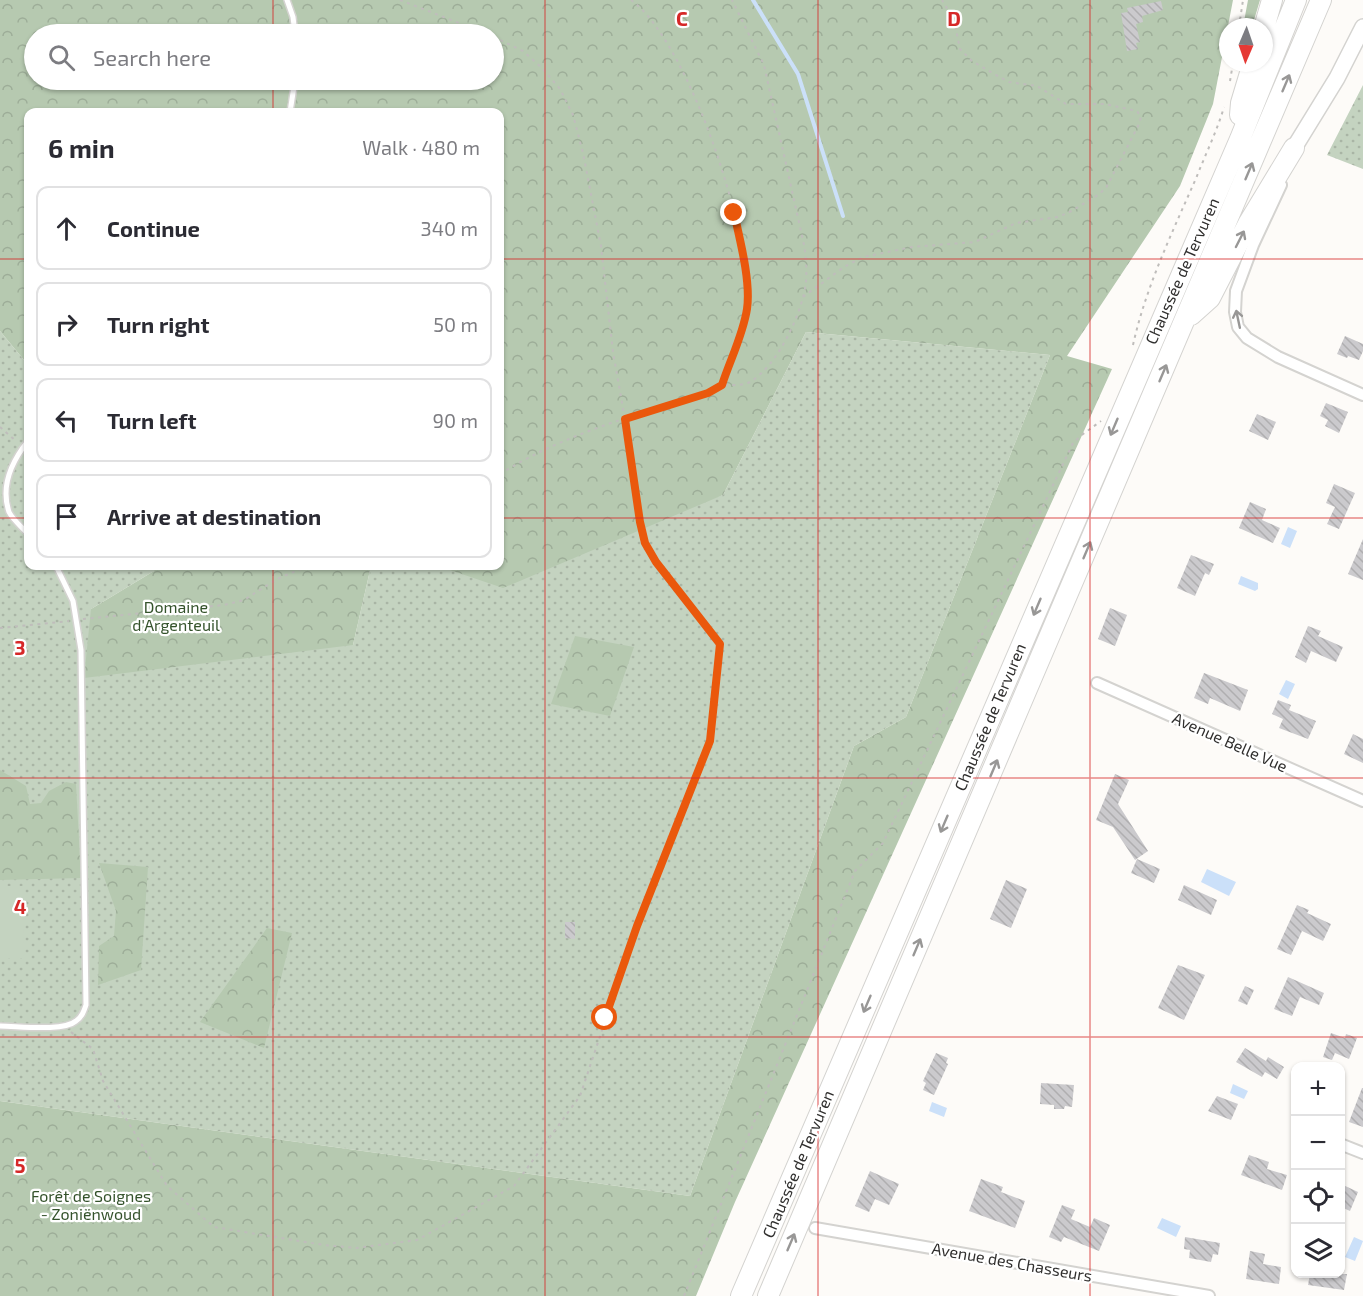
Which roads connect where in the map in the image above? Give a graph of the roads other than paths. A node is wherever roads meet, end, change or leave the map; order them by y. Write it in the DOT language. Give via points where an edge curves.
graph roads {
  1 [pos="287,0"];
  2 [pos="1272,0"];
  3 [pos="1296,0"];
  4 [pos="1321,0"];
  5 [pos="1267,18"];
  6 [pos="294,24"];
  7 [pos="1363,27"];
  8 [pos="1250,72"];
  9 [pos="293,90"];
  10 [pos="291,108"];
  11 [pos="1240,139"];
  12 [pos="1294,148"];
  13 [pos="1185,321"];
  14 [pos="1363,395"];
  15 [pos="24,447"];
  16 [pos="24,530"];
  17 [pos="58,570"];
  18 [pos="1097,683"];
  19 [pos="1363,801"];
  20 [pos="0,1026"];
  21 [pos="1345,1146"];
  22 [pos="1363,1153"];
  23 [pos="815,1228"];
  24 [pos="741,1296"];
  25 [pos="768,1296"];
  26 [pos="1209,1296"];
  1 -- 6 [label="lane"];
  2 -- 5 [label="highway"];
  3 -- 11 [label="highway, Chaussée de Tervuren"];
  13 -- 4 [label="highway, Chaussée de Tervuren, one-way"];
  7 -- 12 [label="street"];
  8 -- 11 [label="highway" via="1241,103"];
  9 -- 10 [label="lane"];
  11 -- 24 [label="highway, Chaussée de Tervuren, one-way"];
  13 -- 12 [label="highway, one-way" via="1210,298 1248,224"];
  14 -- 12 [label="street, one-way" via="1278,357 1247,338 1238,327 1236,291"];
  25 -- 13 [label="highway, Chaussée de Tervuren, one-way"];
  15 -- 16 [label="lane" via="14,458 4,486 10,514"];
  17 -- 20 [label="lane" via="73,601 81,650 86,1005 75,1022 64,1026"];
  18 -- 19 [label="street, Avenue Belle Vue"];
  21 -- 22 [label="street"];
  23 -- 26 [label="street, Avenue des Chasseurs"];
}
